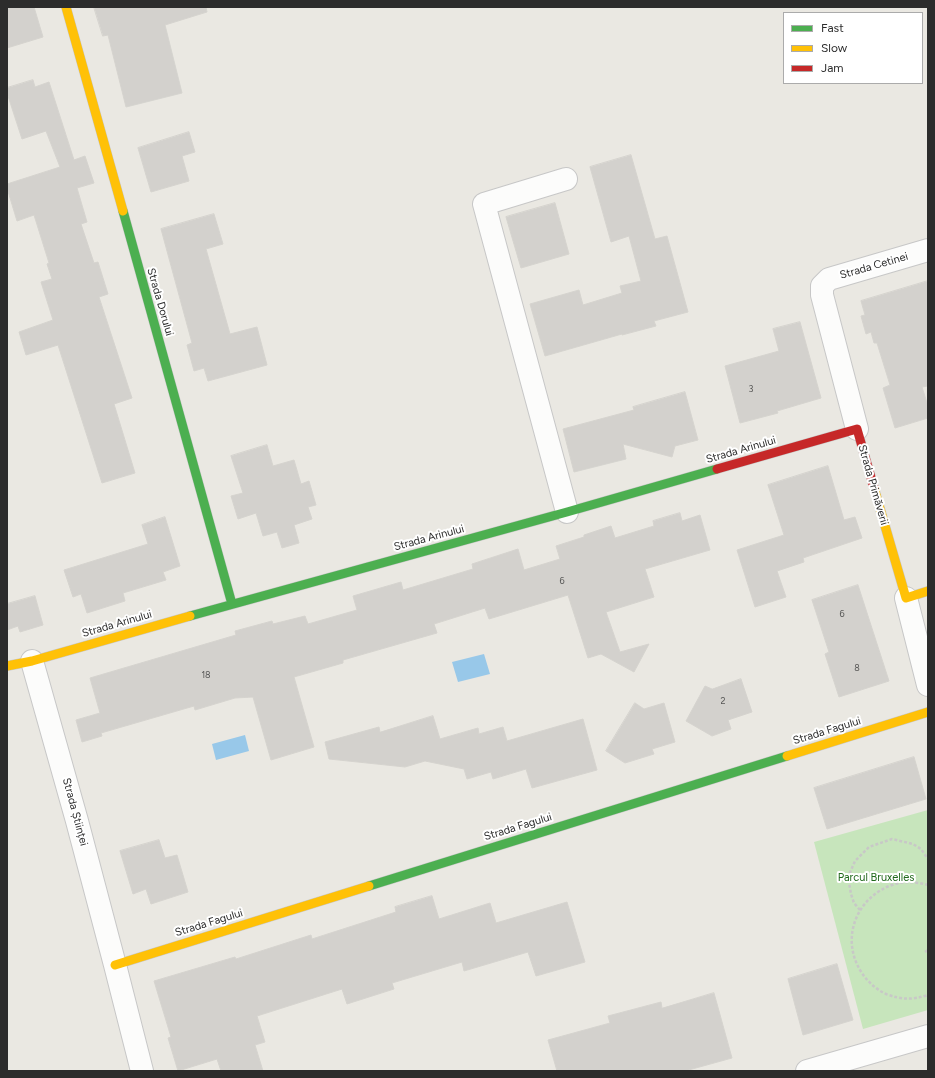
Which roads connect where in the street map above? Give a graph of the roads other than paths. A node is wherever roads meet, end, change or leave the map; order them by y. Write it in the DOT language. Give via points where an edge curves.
graph roads {
  1 [pos="66,7"];
  2 [pos="566,179"];
  3 [pos="928,250"];
  4 [pos="822,286"];
  5 [pos="857,429"];
  6 [pos="567,512"];
  7 [pos="928,591"];
  8 [pos="906,598"];
  9 [pos="232,604"];
  10 [pos="32,661"];
  11 [pos="7,666"];
  12 [pos="928,685"];
  13 [pos="928,712"];
  14 [pos="115,965"];
  15 [pos="928,1036"];
  16 [pos="142,1071"];
  17 [pos="807,1071"];
  1 -- 9 [label="street, Strada Dorului"];
  2 -- 6 [label="street" via="484,204"];
  3 -- 4 [label="street, Strada Cetinei" via="829,279"];
  4 -- 5 [label="street, Strada Primăverii" via="822,295"];
  5 -- 6 [label="street, Strada Arinului"];
  5 -- 8 [label="street, Strada Primăverii"];
  6 -- 9 [label="street, Strada Arinului"];
  7 -- 8 [label="street"];
  8 -- 12 [label="street, Strada Primăverii"];
  9 -- 10 [label="street, Strada Arinului"];
  10 -- 11 [label="street, Strada Arinului"];
  10 -- 14 [label="street, Strada Științei"];
  13 -- 14 [label="street, Strada Fagului"];
  14 -- 16 [label="street, Strada Științei"];
  15 -- 17 [label="street"];
}
